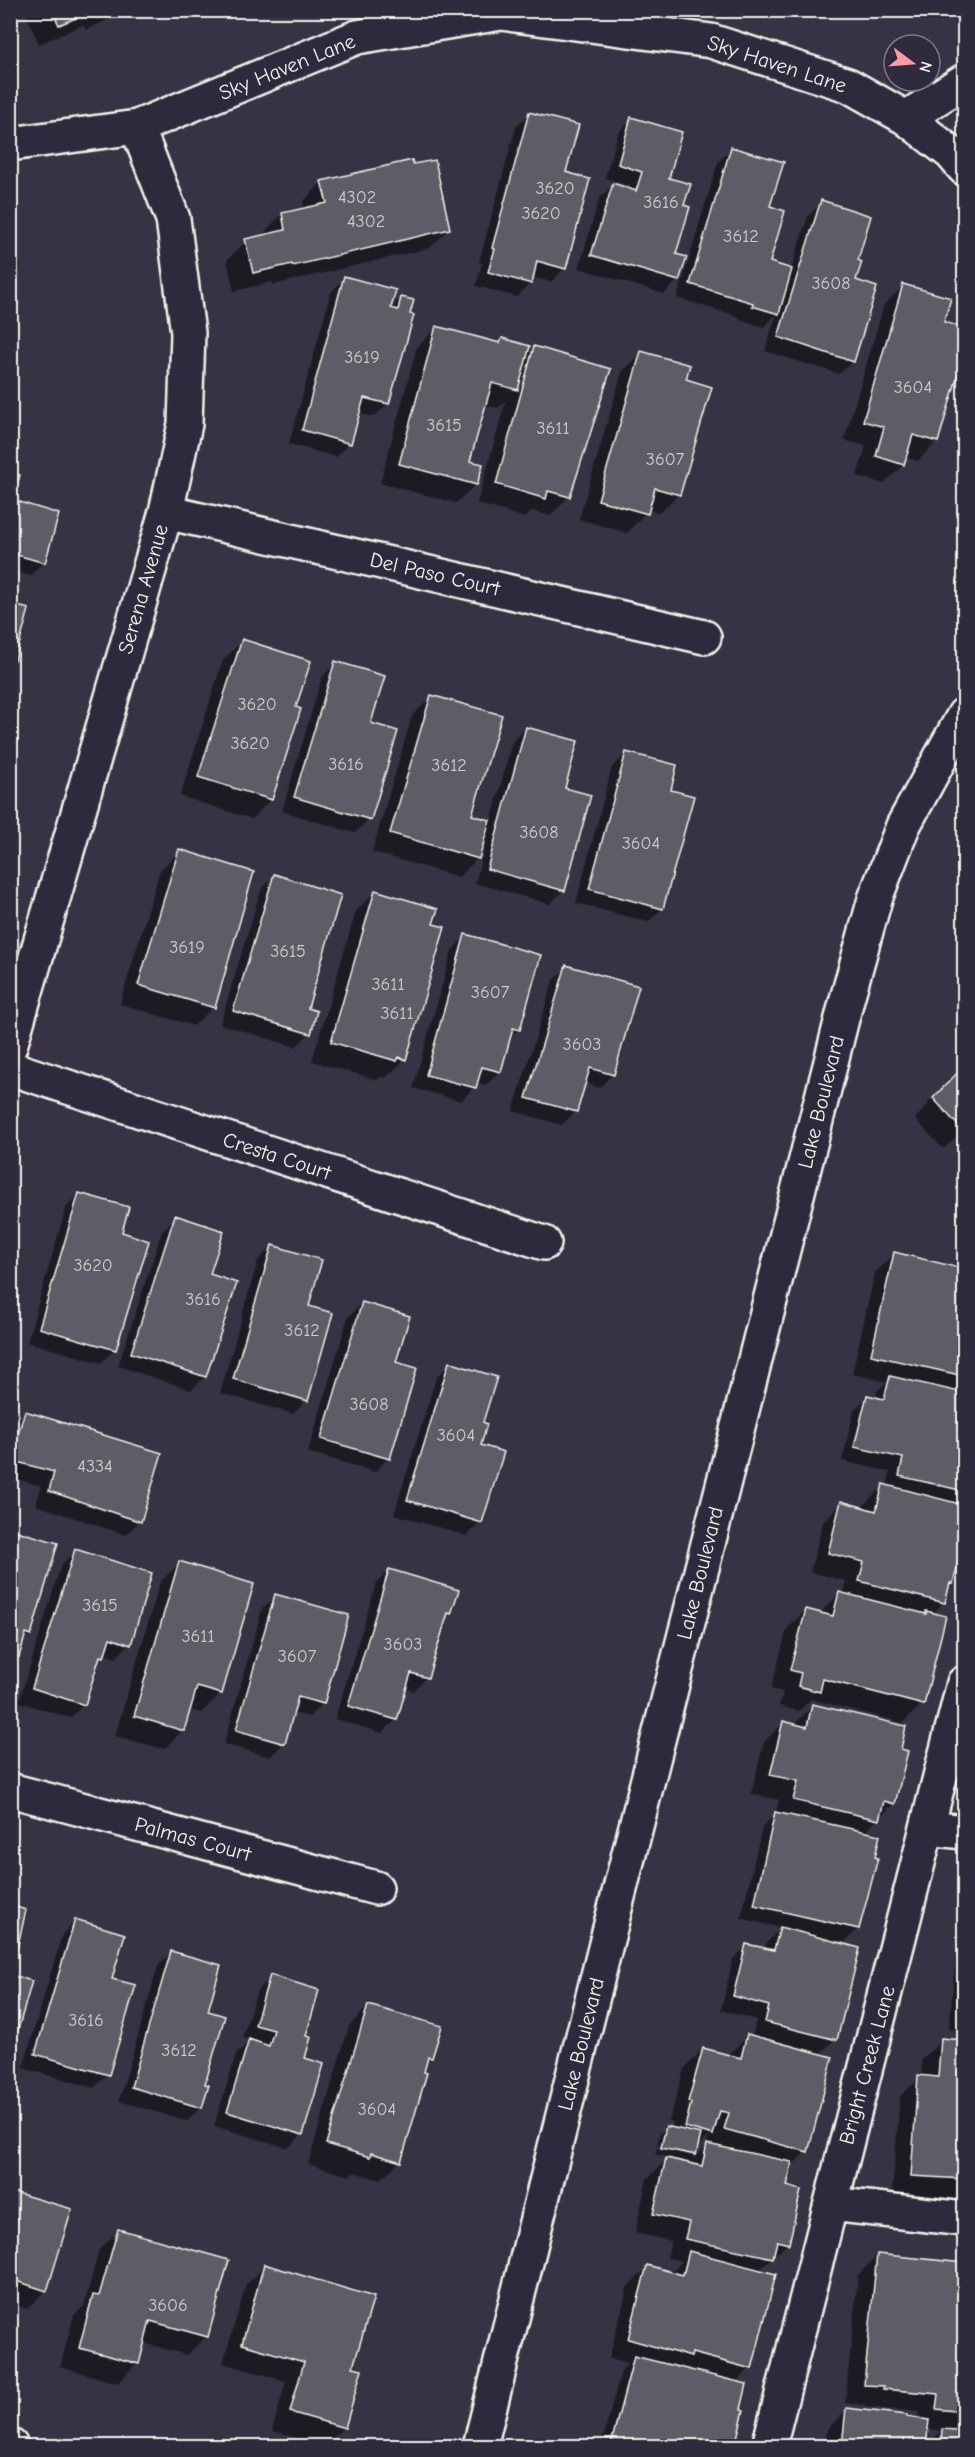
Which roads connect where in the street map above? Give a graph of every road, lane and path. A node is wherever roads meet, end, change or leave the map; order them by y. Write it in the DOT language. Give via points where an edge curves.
graph roads {
  1 [pos="501,12"];
  2 [pos="964,81"];
  3 [pos="906,118"];
  4 [pos="137,127"];
  5 [pos="10,144"];
  6 [pos="964,168"];
  7 [pos="166,512"];
  8 [pos="704,637"];
  9 [pos="964,715"];
  10 [pos="10,1046"];
  11 [pos="10,1068"];
  12 [pos="544,1243"];
  13 [pos="964,1683"];
  14 [pos="10,1790"];
  15 [pos="928,1828"];
  16 [pos="964,1832"];
  17 [pos="376,1888"];
  18 [pos="831,2204"];
  19 [pos="964,2219"];
  20 [pos="480,2446"];
  21 [pos="770,2446"];
  1 -- 3 [label="street, Sky Haven Lane" via="711,40 848,85"];
  1 -- 4 [label="street, Sky Haven Lane" via="357,37"];
  2 -- 3 [label="street"];
  3 -- 6 [label="street, Sky Haven Lane"];
  4 -- 5 [label="street, Sky Haven Lane"];
  4 -- 7 [label="street, Serena Avenue" via="173,219 188,333 185,424"];
  7 -- 8 [label="street, Del Paso Court"];
  7 -- 10 [label="street, Serena Avenue"];
  9 -- 20 [label="street, Lake Boulevard" via="903,826 874,899"];
  11 -- 12 [label="street, Cresta Court"];
  13 -- 15 [label="street, Bright Creek Lane"];
  14 -- 17 [label="street, Palmas Court"];
  15 -- 16 [label="street"];
  15 -- 18 [label="street, Bright Creek Lane"];
  18 -- 19 [label="street"];
  18 -- 21 [label="street, Bright Creek Lane"];
}
